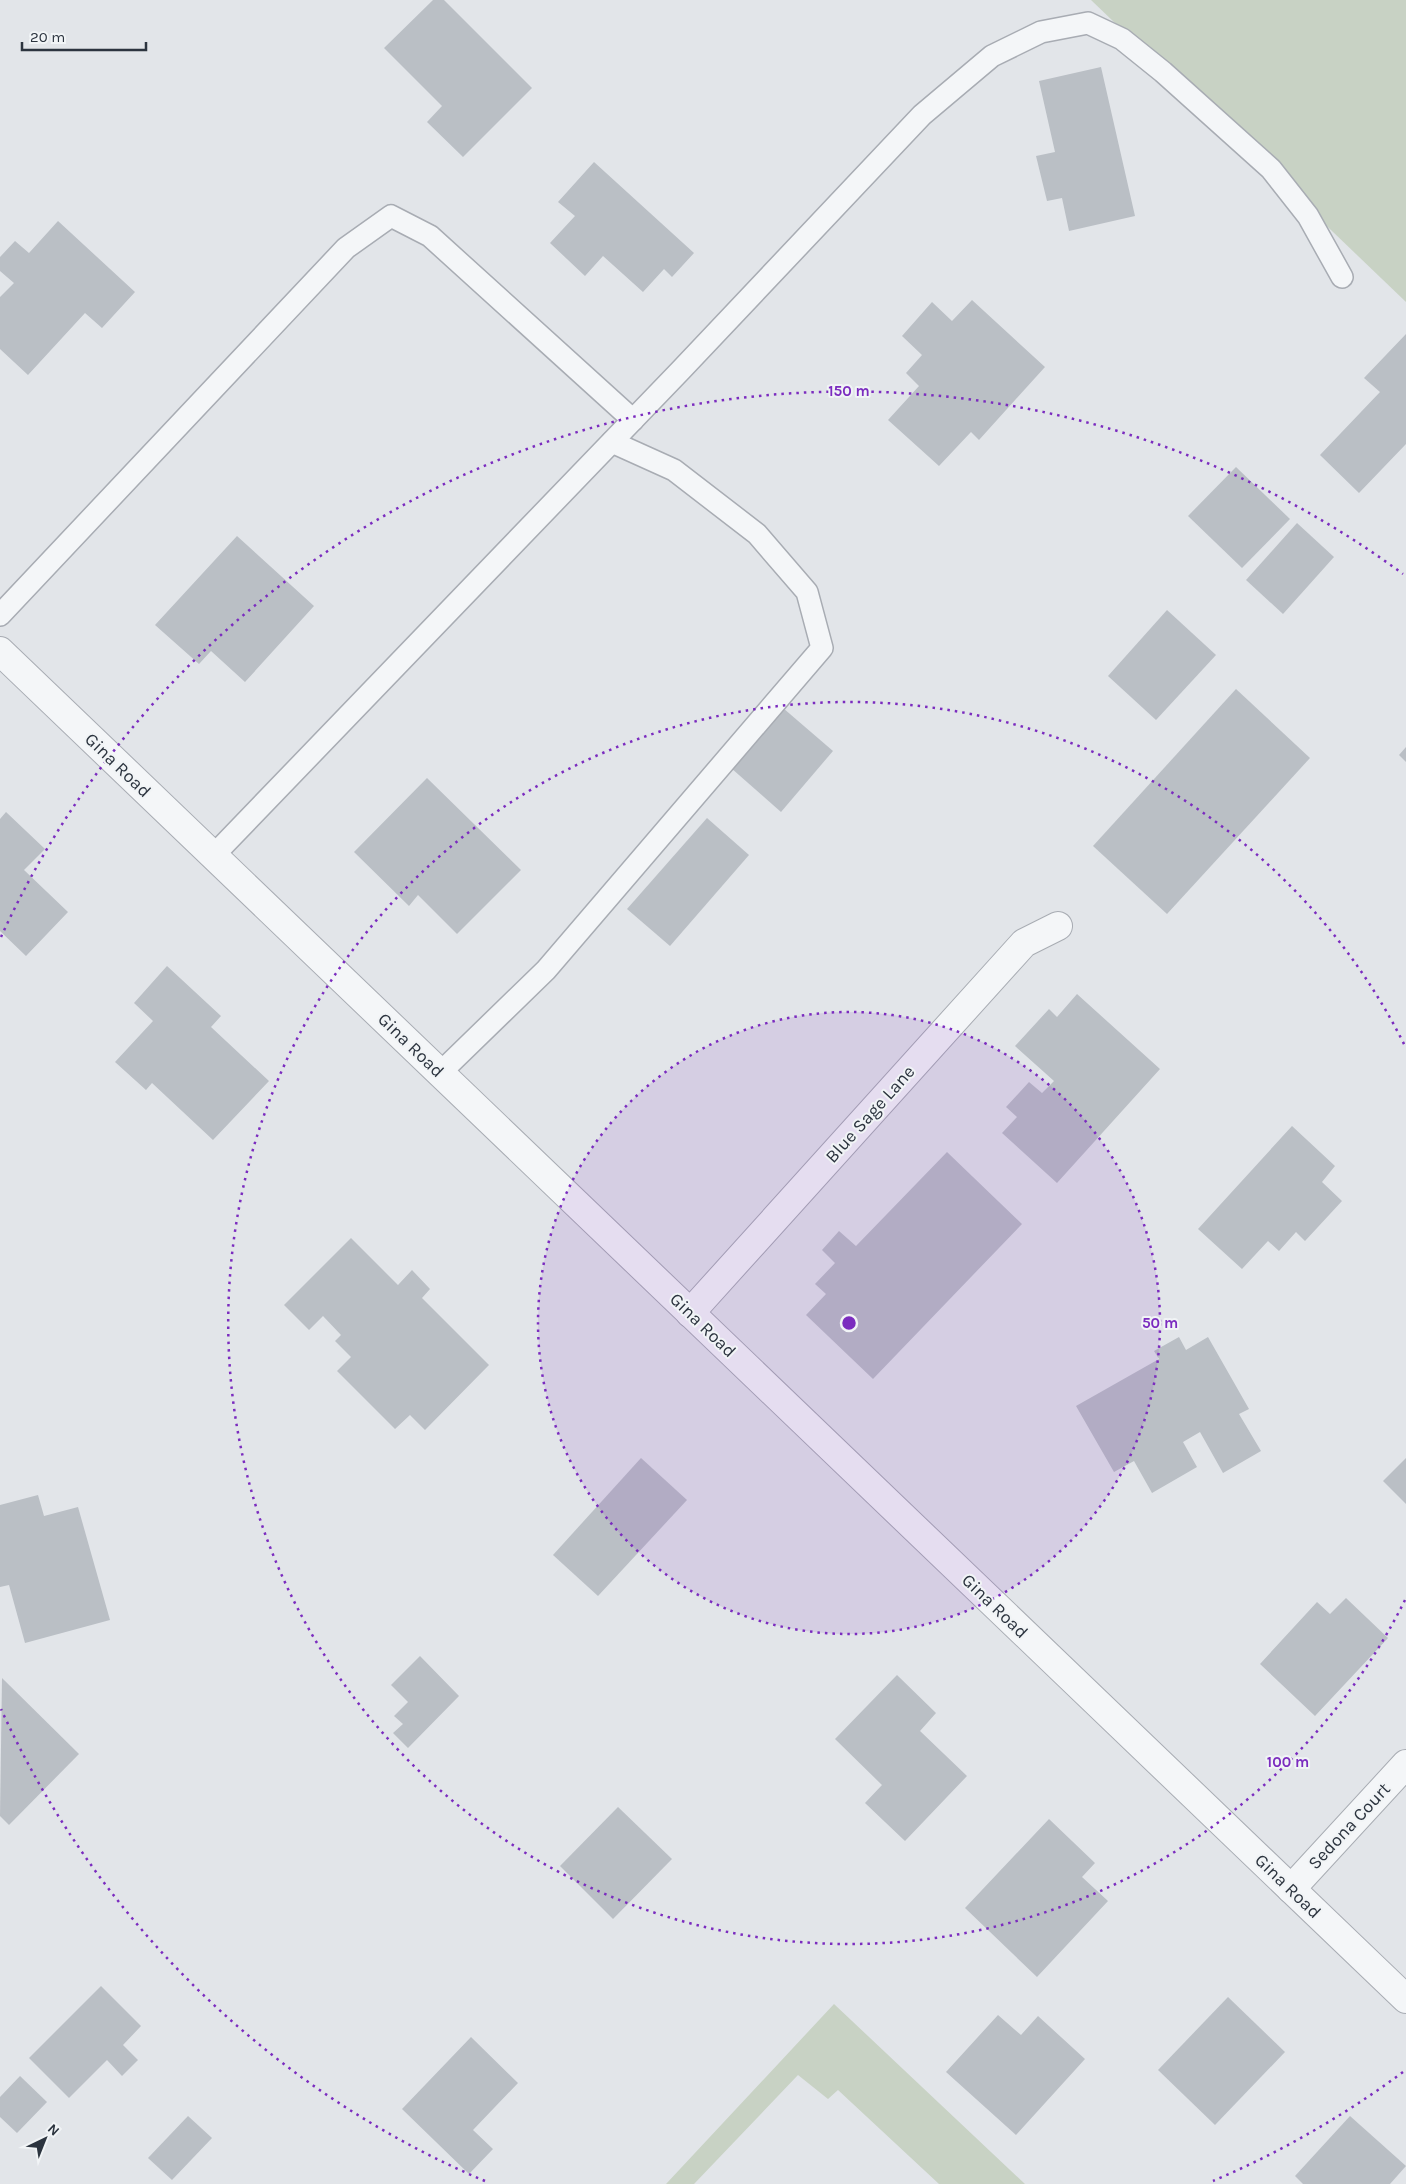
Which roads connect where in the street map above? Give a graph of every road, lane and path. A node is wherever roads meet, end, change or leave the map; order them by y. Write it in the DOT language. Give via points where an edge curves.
graph roads {
  1 [pos="1342,277"];
  2 [pos="633,420"];
  3 [pos="612,442"];
  4 [pos="0,615"];
  5 [pos="0,651"];
  6 [pos="213,856"];
  7 [pos="1058,926"];
  8 [pos="440,1072"];
  9 [pos="690,1313"];
  10 [pos="1406,1764"];
  11 [pos="1291,1889"];
  12 [pos="1406,1999"];
  1 -- 2 [label="lane" via="1308,216 1271,169 1163,72 1122,39 1088,23 1041,32 992,56 922,114"];
  2 -- 3 [label="lane"];
  2 -- 4 [label="lane" via="430,236 390,216 346,248"];
  3 -- 6 [label="lane"];
  3 -- 8 [label="lane" via="674,470 757,534 807,592 822,648 546,970"];
  5 -- 6 [label="street, Gina Road"];
  6 -- 8 [label="street, Gina Road"];
  7 -- 9 [label="street, Blue Sage Lane" via="1024,943"];
  8 -- 9 [label="street, Gina Road"];
  9 -- 11 [label="street, Gina Road"];
  10 -- 11 [label="street, Sedona Court"];
  11 -- 12 [label="street, Gina Road"];
}
